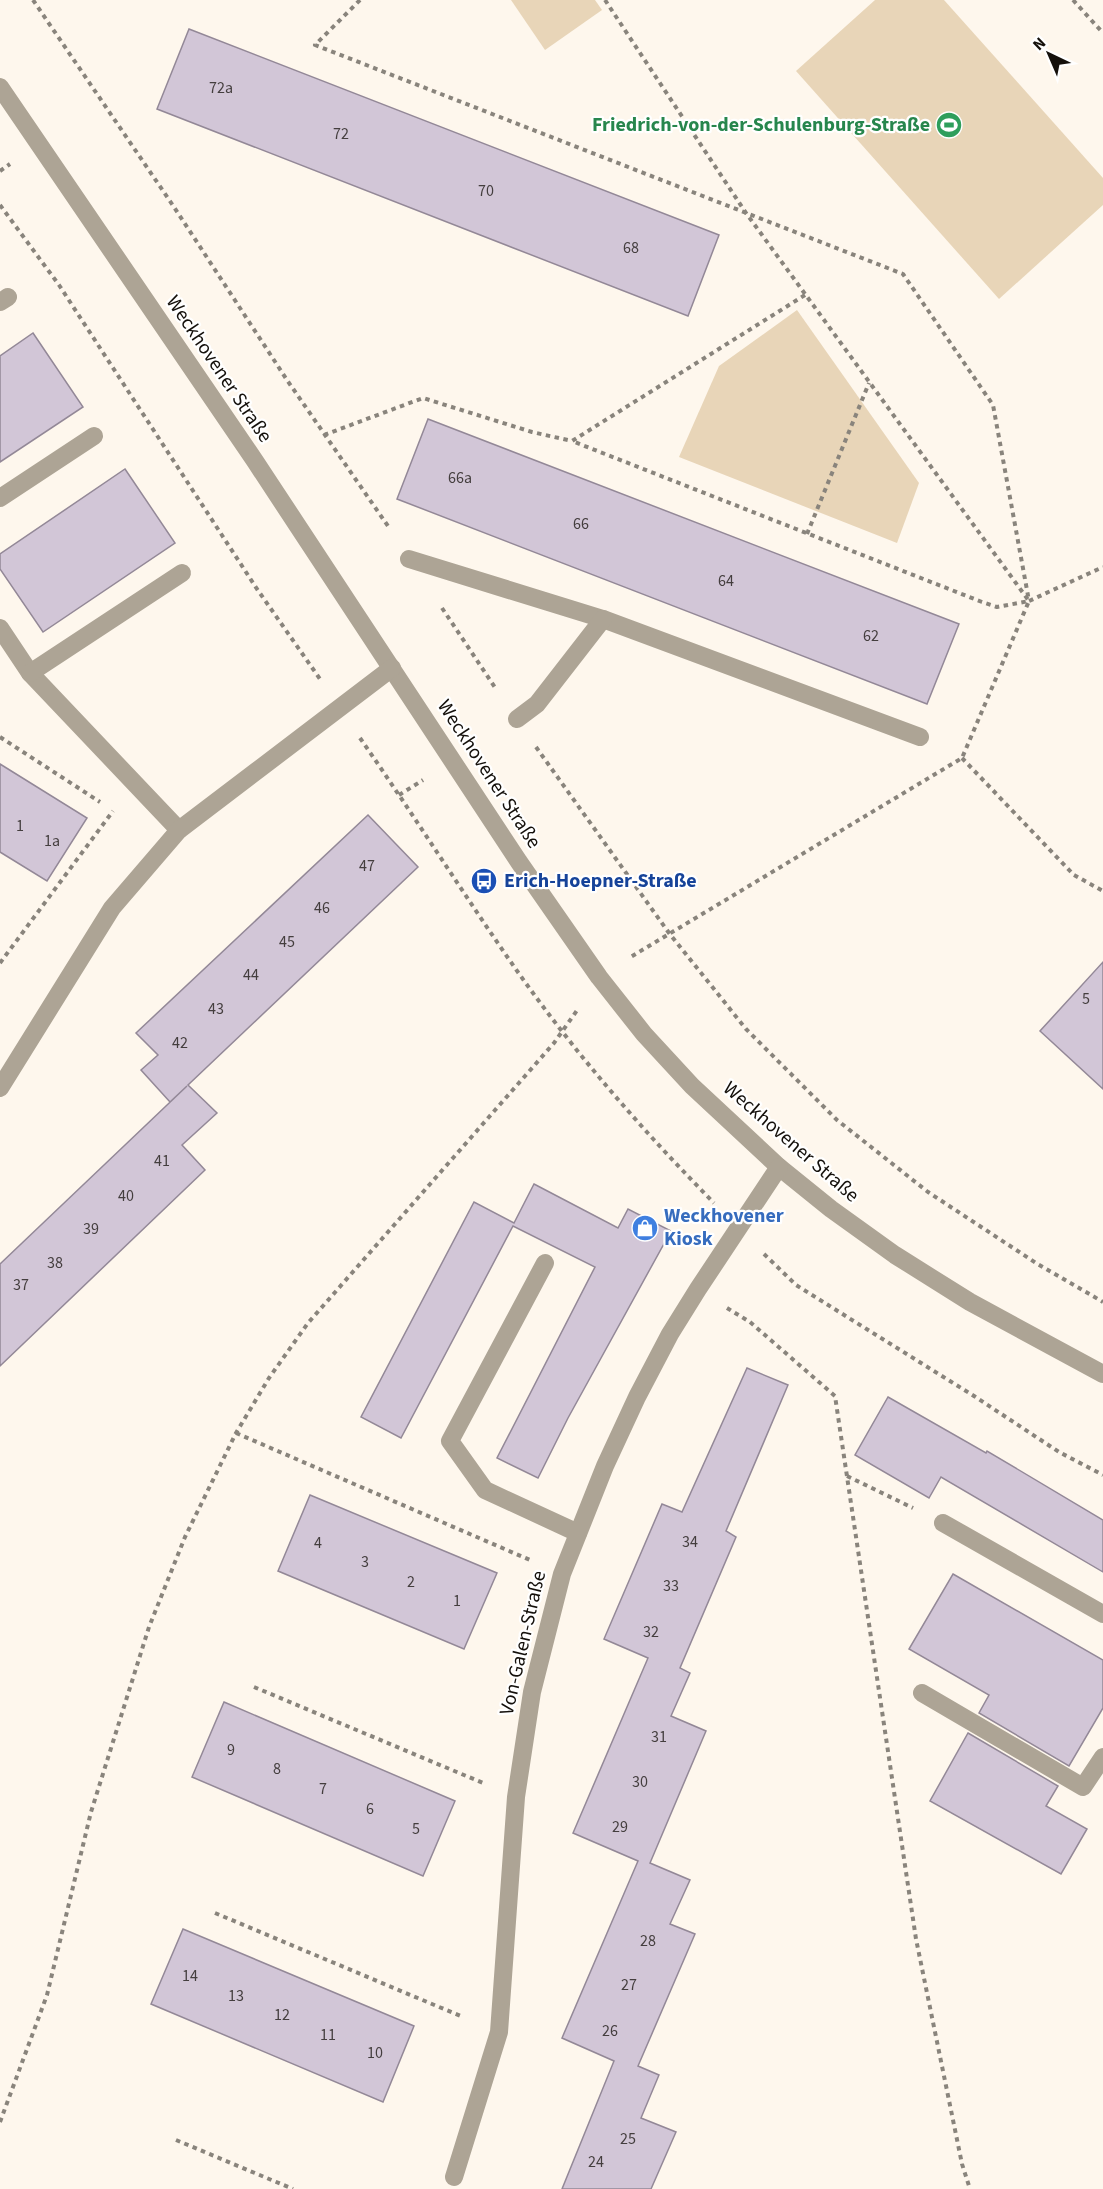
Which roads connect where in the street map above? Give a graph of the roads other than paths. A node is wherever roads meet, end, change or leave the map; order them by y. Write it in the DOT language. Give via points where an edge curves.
graph roads {
  1 [pos="0,87"];
  2 [pos="94,436"];
  3 [pos="0,498"];
  4 [pos="409,559"];
  5 [pos="182,573"];
  6 [pos="603,619"];
  7 [pos="0,628"];
  8 [pos="392,668"];
  9 [pos="30,673"];
  10 [pos="517,719"];
  11 [pos="920,737"];
  12 [pos="179,830"];
  13 [pos="0,1089"];
  14 [pos="779,1167"];
  15 [pos="545,1263"];
  16 [pos="1103,1374"];
  17 [pos="943,1523"];
  18 [pos="578,1533"];
  19 [pos="1103,1614"];
  20 [pos="922,1693"];
  21 [pos="1103,1757"];
  22 [pos="454,2177"];
  1 -- 8 [label="street, Weckhovener Straße"];
  2 -- 3 [label="street"];
  4 -- 6 [label="street"];
  5 -- 9 [label="street"];
  6 -- 10 [label="street" via="537,704"];
  6 -- 11 [label="street"];
  7 -- 9 [label="street"];
  8 -- 12 [label="street"];
  8 -- 14 [label="street, Weckhovener Straße" via="599,977 692,1086"];
  9 -- 12 [label="street"];
  12 -- 13 [label="street" via="112,908"];
  14 -- 16 [label="street, Weckhovener Straße" via="895,1255 970,1302"];
  14 -- 18 [label="street, Von-Galen-Straße" via="670,1335 637,1397"];
  15 -- 18 [label="street" via="450,1442 485,1491"];
  17 -- 19 [label="street"];
  18 -- 22 [label="street, Von-Galen-Straße" via="562,1574 532,1692 516,1797 499,2032"];
  20 -- 21 [label="street" via="1083,1786"];
}
